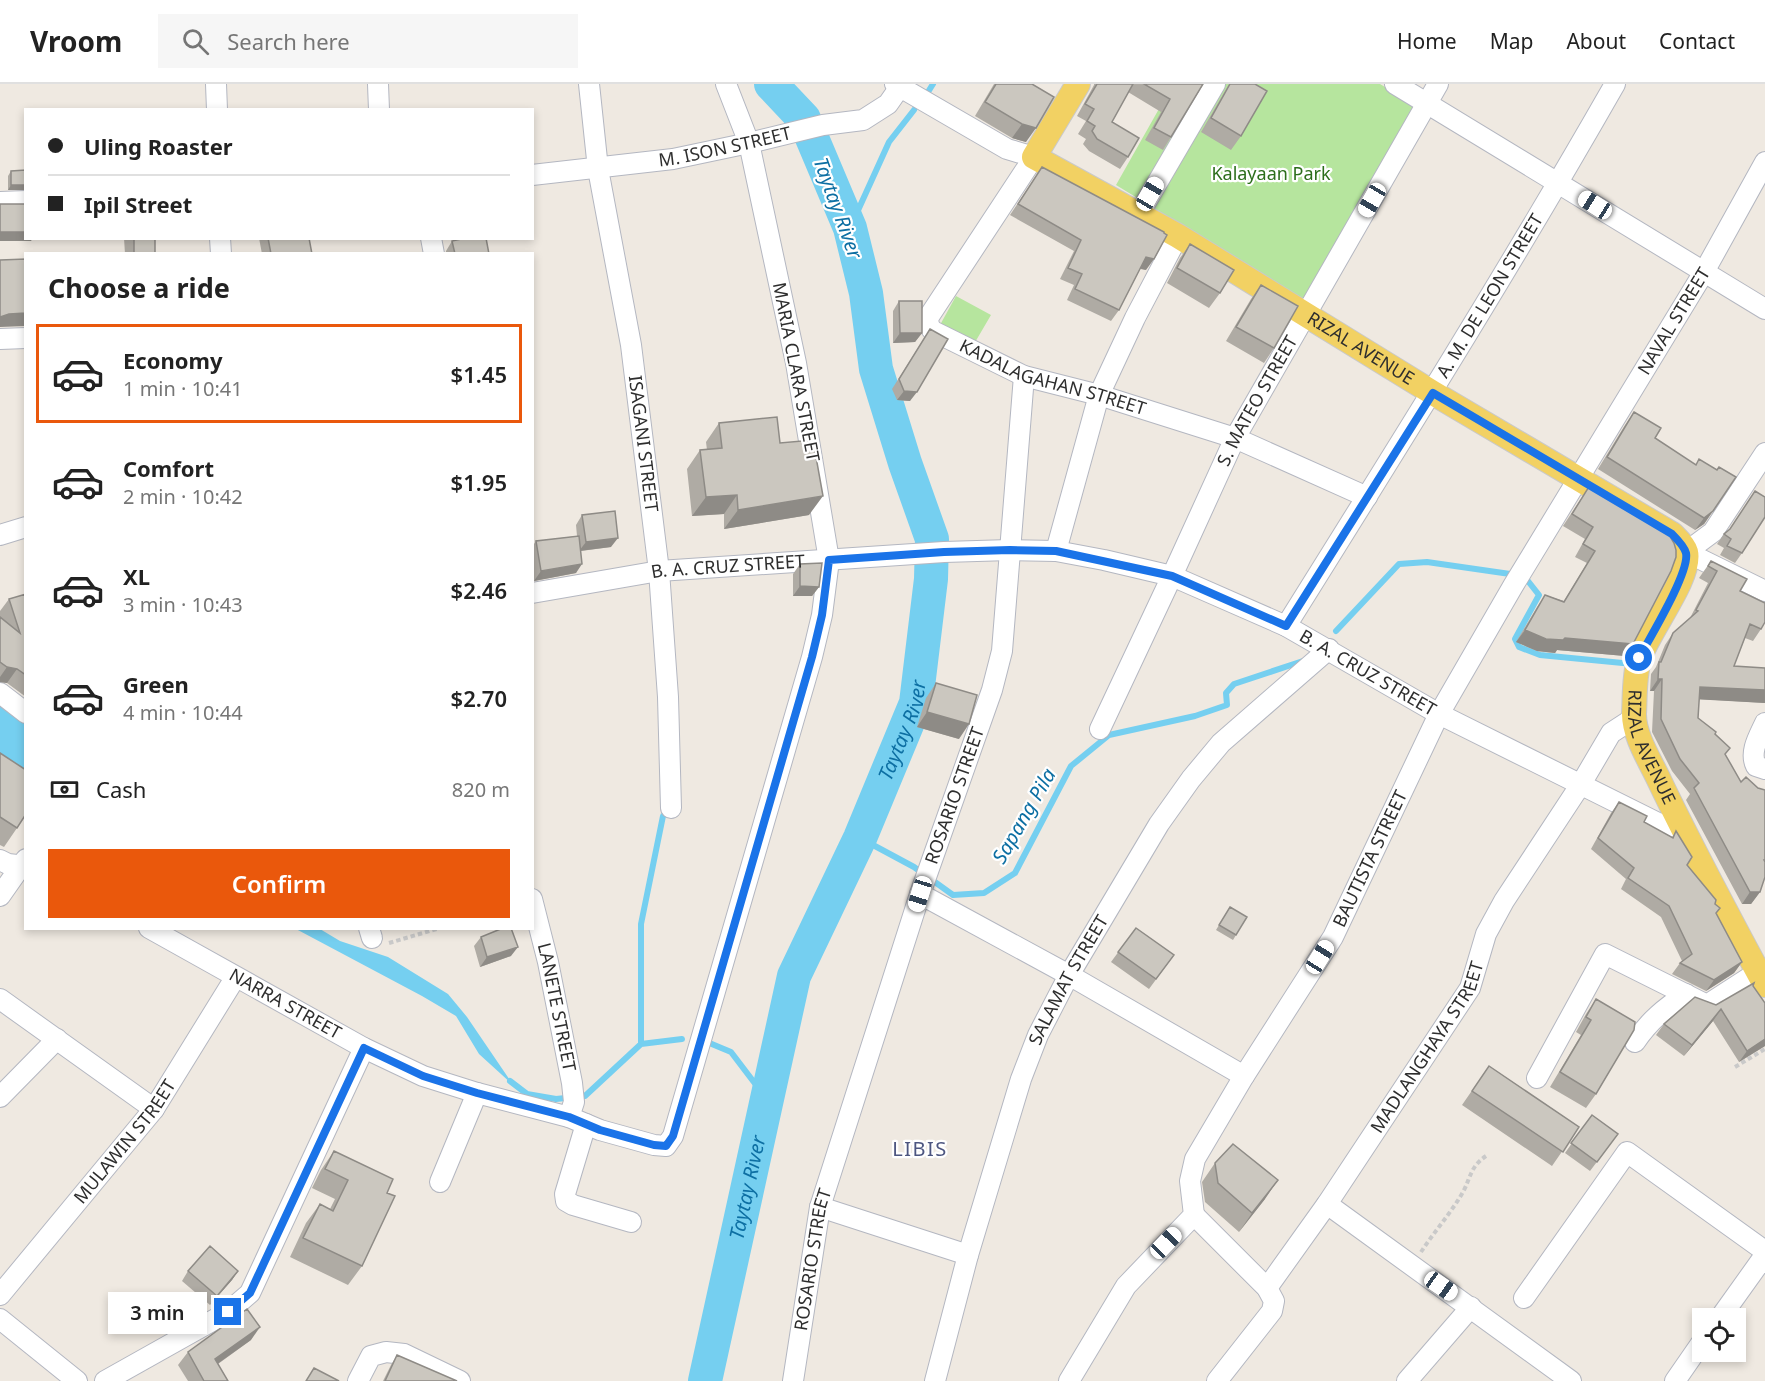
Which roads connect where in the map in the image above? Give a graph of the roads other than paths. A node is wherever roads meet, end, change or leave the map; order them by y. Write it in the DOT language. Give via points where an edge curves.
graph roads {
  1 [pos="216,84"];
  2 [pos="378,84"];
  3 [pos="590,84"];
  4 [pos="726,84"];
  5 [pos="1078,84"];
  6 [pos="1215,84"];
  7 [pos="1395,84"];
  8 [pos="1437,84"];
  9 [pos="1615,84"];
  10 [pos="899,85"];
  11 [pos="1426,104"];
  12 [pos="217,108"];
  13 [pos="379,108"];
  14 [pos="749,143"];
  15 [pos="1034,157"];
  16 [pos="1765,162"];
  17 [pos="598,169"];
  18 [pos="534,175"];
  19 [pos="1559,183"];
  20 [pos="24,201"];
  21 [pos="0,202"];
  22 [pos="1139,214"];
  23 [pos="1178,236"];
  24 [pos="1704,272"];
  25 [pos="1765,309"];
  26 [pos="1306,315"];
  27 [pos="24,338"];
  28 [pos="0,339"];
  29 [pos="1024,376"];
  30 [pos="1433,393"];
  31 [pos="1099,395"];
  32 [pos="1235,438"];
  33 [pos="1765,453"];
  34 [pos="1579,478"];
  35 [pos="1367,497"];
  36 [pos="24,528"];
  37 [pos="0,535"];
  38 [pos="1010,550"];
  39 [pos="1056,551"];
  40 [pos="1686,552"];
  41 [pos="829,560"];
  42 [pos="659,571"];
  43 [pos="1172,576"];
  44 [pos="1765,591"];
  45 [pos="534,593"];
  46 [pos="1286,626"];
  47 [pos="1329,650"];
  48 [pos="0,693"];
  49 [pos="24,711"];
  50 [pos="1438,714"];
  51 [pos="1634,718"];
  52 [pos="1765,723"];
  53 [pos="1100,729"];
  54 [pos="1765,769"];
  55 [pos="1581,784"];
  56 [pos="671,808"];
  57 [pos="1686,837"];
  58 [pos="0,860"];
  59 [pos="24,864"];
  60 [pos="923,885"];
  61 [pos="0,896"];
  62 [pos="534,907"];
  63 [pos="152,930"];
  64 [pos="1069,975"];
  65 [pos="235,978"];
  66 [pos="1762,978"];
  67 [pos="1686,994"];
  68 [pos="0,999"];
  69 [pos="57,1040"];
  70 [pos="1635,1042"];
  71 [pos="364,1048"];
  72 [pos="1244,1076"];
  73 [pos="1538,1078"];
  74 [pos="477,1093"];
  75 [pos="0,1097"];
  76 [pos="575,1106"];
  77 [pos="154,1109"];
  78 [pos="666,1146"];
  79 [pos="440,1182"];
  80 [pos="1328,1204"];
  81 [pos="820,1207"];
  82 [pos="1194,1215"];
  83 [pos="632,1222"];
  84 [pos="1765,1253"];
  85 [pos="968,1255"];
  86 [pos="1267,1288"];
  87 [pos="0,1295"];
  88 [pos="1524,1298"];
  89 [pos="1471,1307"];
  90 [pos="1726,1308"];
  91 [pos="0,1319"];
  92 [pos="1692,1356"];
  93 [pos="77,1381"];
  94 [pos="105,1381"];
  95 [pos="358,1381"];
  96 [pos="460,1381"];
  97 [pos="793,1381"];
  98 [pos="935,1381"];
  99 [pos="1069,1381"];
  100 [pos="1217,1381"];
  101 [pos="1407,1381"];
  102 [pos="1571,1381"];
  103 [pos="1675,1381"];
  1 -- 12 [label="street"];
  2 -- 13 [label="street"];
  3 -- 17 [label="street, ISAGANI STREET"];
  4 -- 14 [label="street, MARIA CLARA STREET"];
  5 -- 15 [label="main road"];
  6 -- 22 [label="street"];
  7 -- 11 [label="street"];
  8 -- 11 [label="street, S. MATEO STREET"];
  9 -- 19 [label="street, A. M. DE LEON STREET"];
  10 -- 14 [label="street, M. ISON STREET" via="888,104 863,120 823,125"];
  10 -- 15 [label="street" via="1007,149"];
  11 -- 19 [label="street"];
  11 -- 26 [label="street, S. MATEO STREET"];
  14 -- 17 [label="street, M. ISON STREET"];
  14 -- 41 [label="street, MARIA CLARA STREET" via="796,363"];
  15 -- 22 [label="main road, RIZAL AVENUE"];
  15 -- 29 [label="street, KADALAGAHAN STREET" via="928,318 933,331"];
  16 -- 24 [label="street, NAVAL STREET"];
  17 -- 18 [label="street, M. ISON STREET"];
  17 -- 42 [label="street, ISAGANI STREET" via="630,345"];
  19 -- 24 [label="street"];
  19 -- 30 [label="street, A. M. DE LEON STREET"];
  20 -- 21 [label="street"];
  22 -- 23 [label="main road, RIZAL AVENUE"];
  23 -- 26 [label="main road, RIZAL AVENUE"];
  23 -- 31 [label="street"];
  24 -- 25 [label="street"];
  24 -- 34 [label="street, NAVAL STREET"];
  26 -- 30 [label="main road, RIZAL AVENUE"];
  26 -- 32 [label="street, S. MATEO STREET"];
  27 -- 28 [label="street"];
  29 -- 31 [label="street, KADALAGAHAN STREET"];
  29 -- 38 [label="street, ROSARIO STREET"];
  30 -- 34 [label="main road, RIZAL AVENUE"];
  30 -- 35 [label="street, A. M. DE LEON STREET"];
  31 -- 32 [label="street, KADALAGAHAN STREET"];
  31 -- 39 [label="street"];
  32 -- 35 [label="street, KADALAGAHAN STREET"];
  32 -- 43 [label="street, S. MATEO STREET"];
  33 -- 40 [label="street" via="1713,532"];
  34 -- 40 [label="main road, RIZAL AVENUE" via="1672,534"];
  34 -- 50 [label="street, BAUTISTA STREET"];
  35 -- 46 [label="street, A. M. DE LEON STREET"];
  36 -- 37 [label="street"];
  38 -- 39 [label="street, B. A. CRUZ STREET"];
  38 -- 41 [label="street, B. A. CRUZ STREET"];
  38 -- 60 [label="street, ROSARIO STREET" via="1002,651 992,690"];
  39 -- 43 [label="street, B. A. CRUZ STREET"];
  40 -- 44 [label="street"];
  40 -- 51 [label="main road, RIZAL AVENUE" via="1676,586 1637,667"];
  41 -- 42 [label="street, B. A. CRUZ STREET"];
  41 -- 78 [label="street, MARIA CLARA STREET" via="812,657 673,1136"];
  42 -- 45 [label="street, B. A. CRUZ STREET"];
  42 -- 56 [label="street, ISAGANI STREET"];
  43 -- 46 [label="street, B. A. CRUZ STREET"];
  43 -- 53 [label="street, S. MATEO STREET"];
  46 -- 47 [label="street, B. A. CRUZ STREET"];
  47 -- 50 [label="street, B. A. CRUZ STREET"];
  47 -- 64 [label="street, SALAMAT STREET" via="1221,743 1191,779 1159,824"];
  48 -- 49 [label="street"];
  50 -- 55 [label="street, B. A. CRUZ STREET"];
  50 -- 72 [label="street, BAUTISTA STREET" via="1333,937"];
  51 -- 55 [label="street, MADLANGHAYA STREET" via="1611,733"];
  51 -- 57 [label="main road, RIZAL AVENUE"];
  52 -- 54 [label="street" via="1753,759 1756,766"];
  55 -- 57 [label="street, B. A. CRUZ STREET"];
  55 -- 80 [label="street, MADLANGHAYA STREET" via="1504,901 1486,934 1470,987"];
  57 -- 66 [label="main road, RIZAL AVENUE"];
  58 -- 59 [label="street"];
  59 -- 61 [label="street"];
  60 -- 64 [label="street"];
  60 -- 81 [label="street, ROSARIO STREET"];
  62 -- 76 [label="street, LANETE STREET"];
  63 -- 65 [label="street, NARRA STREET"];
  64 -- 72 [label="street"];
  64 -- 85 [label="street, SALAMAT STREET" via="1021,1078"];
  65 -- 71 [label="street, NARRA STREET"];
  65 -- 77 [label="street, MULAWIN STREET"];
  66 -- 67 [label="street" via="1707,1005"];
  67 -- 70 [label="street" via="1662,1010"];
  67 -- 73 [label="street" via="1605,954"];
  68 -- 69 [label="street"];
  69 -- 75 [label="street"];
  69 -- 77 [label="street"];
  71 -- 74 [label="street, NARRA STREET" via="423,1076"];
  71 -- 94 [label="street" via="250,1293 228,1312"];
  72 -- 82 [label="street, BAUTISTA STREET" via="1195,1159 1190,1181"];
  74 -- 76 [label="street, NARRA STREET"];
  74 -- 79 [label="street"];
  76 -- 78 [label="street, NARRA STREET" via="600,1130"];
  76 -- 83 [label="street" via="566,1201"];
  77 -- 87 [label="street, MULAWIN STREET"];
  80 -- 86 [label="street, MADLANGHAYA STREET"];
  80 -- 89 [label="street"];
  81 -- 85 [label="street"];
  81 -- 97 [label="street, ROSARIO STREET"];
  82 -- 86 [label="street"];
  82 -- 99 [label="street" via="1125,1286"];
  84 -- 88 [label="street" via="1627,1152"];
  84 -- 90 [label="street"];
  85 -- 98 [label="street, SALAMAT STREET"];
  86 -- 100 [label="street" via="1274,1301 1272,1311"];
  89 -- 101 [label="street"];
  89 -- 102 [label="street"];
  91 -- 93 [label="street"];
  92 -- 103 [label="street"];
  95 -- 96 [label="street" via="371,1356 386,1352 404,1354"];
}
